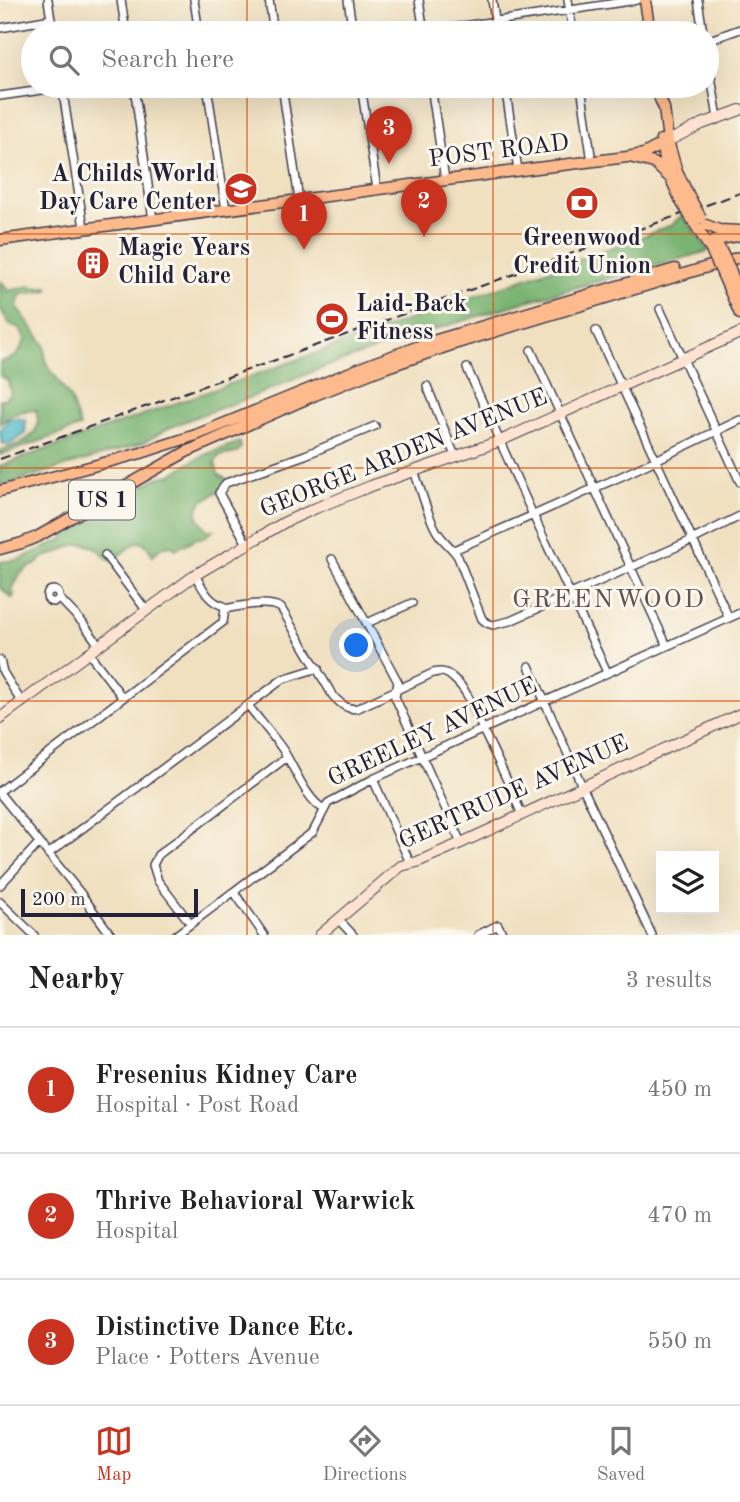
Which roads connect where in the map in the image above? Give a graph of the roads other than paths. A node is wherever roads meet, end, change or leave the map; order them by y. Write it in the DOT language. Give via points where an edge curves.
graph roads {
  1 [pos="48,0"];
  2 [pos="121,0"];
  3 [pos="194,0"];
  4 [pos="269,0"];
  5 [pos="348,0"];
  6 [pos="419,0"];
  7 [pos="492,0"];
  8 [pos="568,0"];
  9 [pos="637,0"];
  10 [pos="645,0"];
  11 [pos="698,0"];
  12 [pos="570,11"];
  13 [pos="51,19"];
  14 [pos="40,21"];
  15 [pos="124,21"];
  16 [pos="197,21"];
  17 [pos="272,21"];
  18 [pos="351,21"];
  19 [pos="420,21"];
  20 [pos="495,21"];
  21 [pos="502,21"];
  22 [pos="571,21"];
  23 [pos="648,21"];
  24 [pos="702,21"];
  25 [pos="21,24"];
  26 [pos="0,28"];
  27 [pos="740,29"];
  28 [pos="719,37"];
  29 [pos="21,93"];
  30 [pos="0,96"];
  31 [pos="67,98"];
  32 [pos="136,98"];
  33 [pos="209,98"];
  34 [pos="284,98"];
  35 [pos="363,98"];
  36 [pos="434,98"];
  37 [pos="507,98"];
  38 [pos="583,98"];
  39 [pos="660,98"];
  40 [pos="715,98"];
  41 [pos="740,110"];
  42 [pos="718,118"];
  43 [pos="665,143"];
  44 [pos="627,157"];
  45 [pos="592,162"];
  46 [pos="518,170"];
  47 [pos="670,178"];
  48 [pos="445,180"];
  49 [pos="377,189"];
  50 [pos="299,200"];
  51 [pos="686,201"];
  52 [pos="226,210"];
  53 [pos="153,220"];
  54 [pos="700,222"];
  55 [pos="84,228"];
  56 [pos="740,233"];
  57 [pos="0,240"];
  58 [pos="713,246"];
  59 [pos="737,254"];
  60 [pos="725,270"];
  61 [pos="727,284"];
  62 [pos="740,294"];
  63 [pos="660,309"];
  64 [pos="740,314"];
  65 [pos="596,331"];
  66 [pos="740,333"];
  67 [pos="531,350"];
  68 [pos="683,359"];
  69 [pos="467,368"];
  70 [pos="427,386"];
  71 [pos="621,386"];
  72 [pos="560,413"];
  73 [pos="740,420"];
  74 [pos="375,426"];
  75 [pos="717,431"];
  76 [pos="500,440"];
  77 [pos="455,456"];
  78 [pos="656,460"];
  79 [pos="414,471"];
  80 [pos="740,482"];
  81 [pos="595,487"];
  82 [pos="0,491"];
  83 [pos="533,515"];
  84 [pos="740,516"];
  85 [pos="692,540"];
  86 [pos="247,544"];
  87 [pos="0,549"];
  88 [pos="454,551"];
  89 [pos="105,555"];
  90 [pos="332,559"];
  91 [pos="631,567"];
  92 [pos="194,575"];
  93 [pos="569,595"];
  94 [pos="59,598"];
  95 [pos="412,603"];
  96 [pos="225,609"];
  97 [pos="146,610"];
  98 [pos="740,613"];
  99 [pos="729,618"];
  100 [pos="367,624"];
  101 [pos="99,645"];
  102 [pos="667,646"];
  103 [pos="88,652"];
  104 [pos="0,660"];
  105 [pos="529,666"];
  106 [pos="318,668"];
  107 [pos="607,672"];
  108 [pos="397,689"];
  109 [pos="123,698"];
  110 [pos="544,701"];
  111 [pos="22,702"];
  112 [pos="248,705"];
  113 [pos="740,714"];
  114 [pos="0,718"];
  115 [pos="483,729"];
  116 [pos="287,757"];
  117 [pos="422,757"];
  118 [pos="373,779"];
  119 [pos="582,786"];
  120 [pos="0,792"];
  121 [pos="324,809"];
  122 [pos="522,815"];
  123 [pos="39,843"];
  124 [pos="461,843"];
  125 [pos="48,854"];
  126 [pos="410,863"];
  127 [pos="0,885"];
  128 [pos="234,892"];
  129 [pos="0,902"];
  130 [pos="338,919"];
  131 [pos="191,924"];
  132 [pos="34,935"];
  133 [pos="111,935"];
  134 [pos="176,935"];
  135 [pos="264,935"];
  136 [pos="320,935"];
  137 [pos="353,935"];
  138 [pos="478,935"];
  139 [pos="503,935"];
  140 [pos="652,935"];
  1 -- 13 [label="street"];
  2 -- 15 [label="street"];
  3 -- 16 [label="street"];
  4 -- 17 [label="street"];
  5 -- 18 [label="street"];
  6 -- 19 [label="street"];
  7 -- 20 [label="street"];
  8 -- 12 [label="street"];
  9 -- 12 [label="street"];
  10 -- 23 [label="main road"];
  11 -- 24 [label="street"];
  12 -- 21 [label="street"];
  12 -- 22 [label="street"];
  13 -- 14 [label="street"];
  25 -- 26 [label="street"];
  27 -- 28 [label="street"];
  29 -- 30 [label="street"];
  31 -- 55 [label="street"];
  32 -- 53 [label="street"];
  33 -- 52 [label="street"];
  34 -- 50 [label="street"];
  35 -- 49 [label="street"];
  36 -- 48 [label="street"];
  37 -- 46 [label="street"];
  38 -- 45 [label="street"];
  39 -- 43 [label="main road"];
  40 -- 42 [label="street"];
  41 -- 42 [label="street"];
  42 -- 43 [label="street"];
  43 -- 44 [label="main road, POST ROAD"];
  43 -- 47 [label="main road"];
  43 -- 51 [label="main road"];
  44 -- 45 [label="main road, POST ROAD"];
  44 -- 47 [label="main road" via="654,163"];
  45 -- 46 [label="main road, POST ROAD"];
  46 -- 48 [label="main road, POST ROAD"];
  47 -- 51 [label="main road"];
  48 -- 49 [label="main road, POST ROAD"];
  49 -- 50 [label="main road, POST ROAD"];
  50 -- 52 [label="main road, POST ROAD"];
  51 -- 54 [label="main road, bridge"];
  52 -- 53 [label="main road, POST ROAD"];
  53 -- 55 [label="main road, POST ROAD"];
  54 -- 56 [label="main road"];
  54 -- 58 [label="main road"];
  55 -- 57 [label="main road, POST ROAD"];
  56 -- 58 [label="main road"];
  58 -- 60 [label="main road, bridge"];
  59 -- 82 [label="main road, US 1" via="433,341 196,435"];
  59 -- 87 [label="main road, US 1" via="454,344 315,395 186,452 37,537"];
  60 -- 61 [label="main road"];
  60 -- 62 [label="main road"];
  61 -- 62 [label="main road"];
  61 -- 64 [label="main road"];
  63 -- 68 [label="street"];
  65 -- 71 [label="street"];
  66 -- 68 [label="street, GEORGE ARDEN AVENUE"];
  67 -- 72 [label="street"];
  68 -- 71 [label="street, GEORGE ARDEN AVENUE"];
  68 -- 75 [label="street"];
  69 -- 76 [label="street"];
  70 -- 77 [label="street"];
  71 -- 72 [label="street, GEORGE ARDEN AVENUE"];
  71 -- 78 [label="street"];
  72 -- 76 [label="street, GEORGE ARDEN AVENUE"];
  72 -- 81 [label="street"];
  73 -- 75 [label="street"];
  74 -- 86 [label="street" via="226,483 219,493"];
  75 -- 78 [label="street"];
  75 -- 80 [label="street"];
  76 -- 77 [label="street, GEORGE ARDEN AVENUE"];
  76 -- 83 [label="street"];
  77 -- 79 [label="street, GEORGE ARDEN AVENUE"];
  78 -- 81 [label="street"];
  78 -- 85 [label="street"];
  79 -- 86 [label="street, GEORGE ARDEN AVENUE" via="316,508"];
  79 -- 88 [label="street" via="434,527"];
  81 -- 83 [label="street"];
  81 -- 91 [label="street"];
  83 -- 88 [label="street"];
  83 -- 93 [label="street"];
  84 -- 85 [label="street"];
  85 -- 91 [label="street"];
  85 -- 99 [label="street"];
  86 -- 92 [label="street, GEORGE ARDEN AVENUE"];
  88 -- 93 [label="street" via="477,610 487,623 510,621"];
  89 -- 97 [label="street"];
  90 -- 100 [label="street"];
  91 -- 93 [label="street"];
  91 -- 102 [label="street"];
  92 -- 96 [label="street" via="215,604"];
  92 -- 97 [label="street, GEORGE ARDEN AVENUE"];
  93 -- 107 [label="street"];
  94 -- 101 [label="street"];
  95 -- 100 [label="street"];
  96 -- 106 [label="street" via="277,605"];
  96 -- 109 [label="street" via="223,622"];
  97 -- 101 [label="street, GEORGE ARDEN AVENUE"];
  98 -- 99 [label="street, GREELEY AVENUE"];
  99 -- 102 [label="street, GREELEY AVENUE"];
  100 -- 108 [label="street" via="398,681"];
  101 -- 103 [label="street, GEORGE ARDEN AVENUE"];
  102 -- 107 [label="street, GREELEY AVENUE"];
  103 -- 109 [label="street"];
  103 -- 111 [label="street, GEORGE ARDEN AVENUE"];
  104 -- 111 [label="street"];
  105 -- 110 [label="street"];
  106 -- 108 [label="street" via="341,705 353,709"];
  106 -- 112 [label="street" via="284,680"];
  107 -- 110 [label="street, GREELEY AVENUE"];
  108 -- 115 [label="street" via="433,673 447,673 465,692"];
  108 -- 117 [label="street" via="395,697"];
  109 -- 120 [label="street"];
  110 -- 115 [label="street, GREELEY AVENUE"];
  110 -- 119 [label="street"];
  111 -- 114 [label="street, GEORGE ARDEN AVENUE"];
  112 -- 116 [label="street"];
  112 -- 125 [label="street"];
  113 -- 119 [label="street, GERTRUDE AVENUE"];
  115 -- 117 [label="street, GREELEY AVENUE"];
  115 -- 122 [label="street"];
  116 -- 121 [label="street"];
  116 -- 131 [label="street" via="158,855 153,865 158,881"];
  117 -- 118 [label="street, GREELEY AVENUE"];
  117 -- 124 [label="street"];
  118 -- 121 [label="street, GREELEY AVENUE"];
  118 -- 126 [label="street"];
  119 -- 122 [label="street, GERTRUDE AVENUE"];
  119 -- 140 [label="street"];
  120 -- 123 [label="street"];
  121 -- 128 [label="street, GREELEY AVENUE" via="313,832"];
  122 -- 124 [label="street, GERTRUDE AVENUE"];
  123 -- 125 [label="street"];
  123 -- 127 [label="street"];
  124 -- 126 [label="street, GERTRUDE AVENUE"];
  125 -- 133 [label="street"];
  126 -- 130 [label="street, GERTRUDE AVENUE"];
  128 -- 131 [label="street, GREELEY AVENUE"];
  128 -- 135 [label="street"];
  129 -- 132 [label="street"];
  130 -- 136 [label="street, GERTRUDE AVENUE"];
  130 -- 137 [label="street"];
  131 -- 134 [label="street, GREELEY AVENUE"];
  138 -- 139 [label="street" via="499,925"];
}
